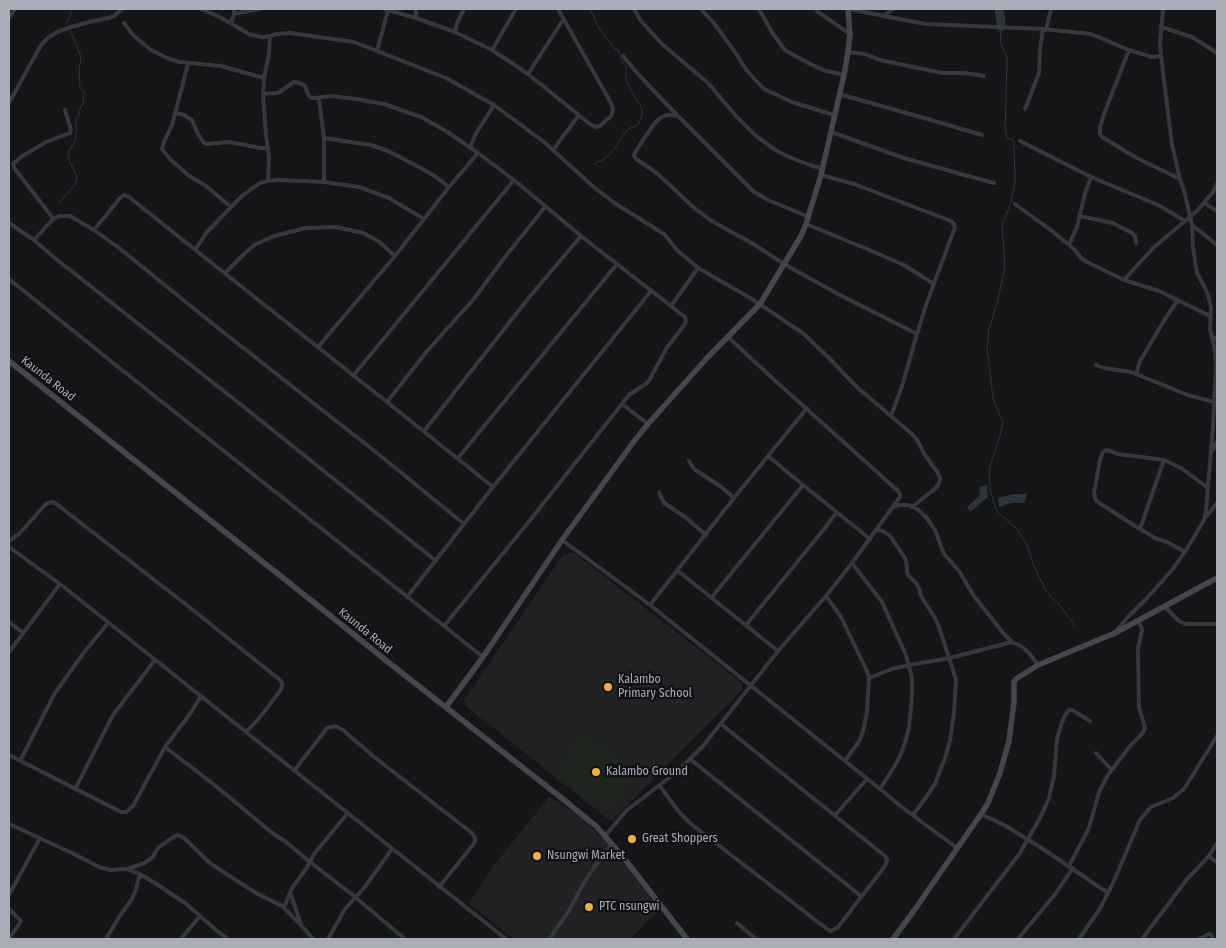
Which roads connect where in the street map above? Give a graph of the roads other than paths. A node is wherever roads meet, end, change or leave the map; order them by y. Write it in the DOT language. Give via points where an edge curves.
graph roads {
  1 [pos="16,9"];
  2 [pos="122,9"];
  3 [pos="200,9"];
  4 [pos="234,9"];
  5 [pos="259,9"];
  6 [pos="386,9"];
  7 [pos="416,9"];
  8 [pos="464,9"];
  9 [pos="516,9"];
  10 [pos="558,9"];
  11 [pos="634,9"];
  12 [pos="701,9"];
  13 [pos="760,9"];
  14 [pos="816,9"];
  15 [pos="848,9"];
  16 [pos="893,9"];
  17 [pos="1051,9"];
  18 [pos="1163,9"];
  19 [pos="234,14"];
  20 [pos="885,15"];
  21 [pos="9,18"];
  22 [pos="416,18"];
  23 [pos="563,20"];
  24 [pos="124,23"];
  25 [pos="231,24"];
  26 [pos="1161,27"];
  27 [pos="1044,29"];
  28 [pos="454,32"];
  29 [pos="850,34"];
  30 [pos="270,36"];
  31 [pos="492,50"];
  32 [pos="1129,50"];
  33 [pos="377,51"];
  34 [pos="848,52"];
  35 [pos="1217,53"];
  36 [pos="623,56"];
  37 [pos="1161,56"];
  38 [pos="188,64"];
  39 [pos="528,74"];
  40 [pos="844,74"];
  41 [pos="984,76"];
  42 [pos="264,78"];
  43 [pos="263,94"];
  44 [pos="839,94"];
  45 [pos="319,98"];
  46 [pos="9,103"];
  47 [pos="494,105"];
  48 [pos="1025,108"];
  49 [pos="65,110"];
  50 [pos="176,113"];
  51 [pos="579,115"];
  52 [pos="834,115"];
  53 [pos="678,117"];
  54 [pos="831,132"];
  55 [pos="982,135"];
  56 [pos="324,138"];
  57 [pos="1020,141"];
  58 [pos="268,148"];
  59 [pos="470,148"];
  60 [pos="553,150"];
  61 [pos="478,153"];
  62 [pos="822,172"];
  63 [pos="1091,176"];
  64 [pos="1180,179"];
  65 [pos="514,180"];
  66 [pos="268,181"];
  67 [pos="324,182"];
  68 [pos="994,183"];
  69 [pos="1217,184"];
  70 [pos="449,187"];
  71 [pos="1204,203"];
  72 [pos="1015,204"];
  73 [pos="231,207"];
  74 [pos="545,207"];
  75 [pos="1217,210"];
  76 [pos="1080,216"];
  77 [pos="809,217"];
  78 [pos="1190,217"];
  79 [pos="424,219"];
  80 [pos="52,220"];
  81 [pos="1185,221"];
  82 [pos="9,223"];
  83 [pos="806,224"];
  84 [pos="1192,225"];
  85 [pos="94,230"];
  86 [pos="581,236"];
  87 [pos="34,240"];
  88 [pos="1136,242"];
  89 [pos="1069,245"];
  90 [pos="1217,245"];
  91 [pos="196,250"];
  92 [pos="395,256"];
  93 [pos="617,264"];
  94 [pos="784,264"];
  95 [pos="698,268"];
  96 [pos="226,274"];
  97 [pos="9,279"];
  98 [pos="1124,280"];
  99 [pos="934,284"];
  100 [pos="651,291"];
  101 [pos="1178,300"];
  102 [pos="760,304"];
  103 [pos="671,306"];
  104 [pos="1210,316"];
  105 [pos="916,334"];
  106 [pos="1211,335"];
  107 [pos="728,337"];
  108 [pos="1217,340"];
  109 [pos="318,347"];
  110 [pos="9,361"];
  111 [pos="1096,365"];
  112 [pos="1136,374"];
  113 [pos="353,376"];
  114 [pos="387,402"];
  115 [pos="1214,402"];
  116 [pos="622,404"];
  117 [pos="807,408"];
  118 [pos="891,416"];
  119 [pos="648,424"];
  120 [pos="424,431"];
  121 [pos="1217,442"];
  122 [pos="1210,452"];
  123 [pos="768,456"];
  124 [pos="458,458"];
  125 [pos="1164,460"];
  126 [pos="689,461"];
  127 [pos="803,485"];
  128 [pos="493,487"];
  129 [pos="1208,488"];
  130 [pos="659,492"];
  131 [pos="734,498"];
  132 [pos="1217,503"];
  133 [pos="912,507"];
  134 [pos="893,508"];
  135 [pos="836,512"];
  136 [pos="1204,520"];
  137 [pos="464,524"];
  138 [pos="1140,529"];
  139 [pos="876,530"];
  140 [pos="706,535"];
  141 [pos="870,539"];
  142 [pos="562,540"];
  143 [pos="9,541"];
  144 [pos="9,547"];
  145 [pos="1185,552"];
  146 [pos="436,560"];
  147 [pos="852,563"];
  148 [pos="678,571"];
  149 [pos="1217,578"];
  150 [pos="60,584"];
  151 [pos="826,596"];
  152 [pos="407,597"];
  153 [pos="712,597"];
  154 [pos="650,605"];
  155 [pos="1164,606"];
  156 [pos="1137,621"];
  157 [pos="9,622"];
  158 [pos="108,623"];
  159 [pos="1217,624"];
  160 [pos="746,625"];
  161 [pos="444,626"];
  162 [pos="23,633"];
  163 [pos="1115,633"];
  164 [pos="1012,642"];
  165 [pos="778,651"];
  166 [pos="9,652"];
  167 [pos="483,657"];
  168 [pos="950,658"];
  169 [pos="154,660"];
  170 [pos="909,665"];
  171 [pos="1038,665"];
  172 [pos="869,678"];
  173 [pos="751,686"];
  174 [pos="201,696"];
  175 [pos="446,707"];
  176 [pos="1090,721"];
  177 [pos="721,724"];
  178 [pos="246,732"];
  179 [pos="1217,736"];
  180 [pos="165,747"];
  181 [pos="1096,753"];
  182 [pos="9,755"];
  183 [pos="690,759"];
  184 [pos="20,761"];
  185 [pos="845,761"];
  186 [pos="1111,769"];
  187 [pos="294,771"];
  188 [pos="867,779"];
  189 [pos="659,785"];
  190 [pos="75,789"];
  191 [pos="880,789"];
  192 [pos="347,814"];
  193 [pos="982,814"];
  194 [pos="835,815"];
  195 [pos="913,815"];
  196 [pos="9,826"];
  197 [pos="605,836"];
  198 [pos="40,838"];
  199 [pos="1028,840"];
  200 [pos="1217,843"];
  201 [pos="612,844"];
  202 [pos="957,848"];
  203 [pos="392,849"];
  204 [pos="1209,856"];
  205 [pos="310,861"];
  206 [pos="1217,863"];
  207 [pos="1071,867"];
  208 [pos="127,869"];
  209 [pos="140,874"];
  210 [pos="439,886"];
  211 [pos="291,893"];
  212 [pos="1108,893"];
  213 [pos="9,895"];
  214 [pos="861,896"];
  215 [pos="356,898"];
  216 [pos="282,906"];
  217 [pos="9,909"];
  218 [pos="200,916"];
  219 [pos="737,923"];
  220 [pos="301,925"];
  221 [pos="10,939"];
  222 [pos="106,939"];
  223 [pos="181,939"];
  224 [pos="228,939"];
  225 [pos="313,939"];
  226 [pos="328,939"];
  227 [pos="405,939"];
  228 [pos="506,939"];
  229 [pos="549,939"];
  230 [pos="687,939"];
  231 [pos="756,939"];
  232 [pos="893,939"];
  233 [pos="954,939"];
  234 [pos="1018,939"];
  235 [pos="1079,939"];
  236 [pos="1142,939"];
  237 [pos="1198,939"];
  238 [pos="1212,939"];
  1 -- 21 [label="street"];
  2 -- 46 [label="street" via="109,18 71,26 49,37 41,45"];
  3 -- 25 [label="street"];
  4 -- 19 [label="street"];
  5 -- 19 [label="street"];
  6 -- 22 [label="street"];
  6 -- 33 [label="street"];
  7 -- 22 [label="street"];
  8 -- 28 [label="street"];
  9 -- 31 [label="street"];
  10 -- 23 [label="street"];
  11 -- 62 [label="street" via="662,44 708,83 756,136 788,157"];
  12 -- 52 [label="street" via="764,89"];
  13 -- 40 [label="street" via="785,50 823,70"];
  14 -- 29 [label="street"];
  15 -- 20 [label="street"];
  15 -- 29 [label="street"];
  16 -- 20 [label="street"];
  17 -- 27 [label="street"];
  18 -- 26 [label="street"];
  19 -- 25 [label="street"];
  20 -- 27 [label="street" via="926,24"];
  22 -- 28 [label="street"];
  23 -- 39 [label="street"];
  23 -- 51 [label="street" via="613,110 606,122 595,127"];
  24 -- 38 [label="street" via="151,50"];
  25 -- 30 [label="street" via="249,34"];
  26 -- 35 [label="street" via="1192,37"];
  26 -- 37 [label="street"];
  27 -- 32 [label="street" via="1091,34"];
  27 -- 48 [label="street" via="1039,75"];
  28 -- 31 [label="street"];
  29 -- 34 [label="street"];
  30 -- 33 [label="street" via="290,33 337,39"];
  30 -- 42 [label="street"];
  31 -- 39 [label="street"];
  32 -- 37 [label="street"];
  32 -- 64 [label="street" via="1104,114 1100,134 1135,157"];
  33 -- 47 [label="street" via="446,78"];
  34 -- 40 [label="street"];
  34 -- 41 [label="street" via="943,73"];
  36 -- 53 [label="street"];
  37 -- 64 [label="street" via="1172,145"];
  38 -- 42 [label="street" via="221,66"];
  38 -- 50 [label="street"];
  39 -- 51 [label="street"];
  40 -- 44 [label="street"];
  42 -- 43 [label="street"];
  43 -- 45 [label="street" via="278,93 294,82 305,86 309,96"];
  43 -- 58 [label="street"];
  44 -- 52 [label="street"];
  44 -- 55 [label="street"];
  45 -- 56 [label="street"];
  45 -- 59 [label="street" via="340,97 400,109 421,117"];
  47 -- 59 [label="street"];
  47 -- 60 [label="street"];
  49 -- 80 [label="street" via="70,133 46,142 12,164 51,214"];
  50 -- 58 [label="street" via="192,120 204,143 228,142"];
  50 -- 73 [label="street" via="162,149 188,175"];
  51 -- 60 [label="street"];
  52 -- 54 [label="street"];
  53 -- 77 [label="street" via="753,190"];
  53 -- 94 [label="street" via="666,115 660,118 634,156 710,220"];
  54 -- 62 [label="street"];
  54 -- 68 [label="street" via="896,155"];
  56 -- 67 [label="street"];
  56 -- 70 [label="street" via="388,151"];
  57 -- 63 [label="street"];
  58 -- 66 [label="street"];
  59 -- 61 [label="street"];
  60 -- 95 [label="street" via="609,199 664,234"];
  61 -- 65 [label="street"];
  61 -- 70 [label="street"];
  62 -- 77 [label="street"];
  62 -- 99 [label="street" via="954,224"];
  63 -- 76 [label="street"];
  63 -- 81 [label="street" via="1158,205"];
  64 -- 78 [label="street"];
  65 -- 74 [label="street"];
  65 -- 113 [label="street"];
  66 -- 67 [label="street"];
  66 -- 73 [label="street" via="252,188"];
  67 -- 79 [label="street" via="370,191 398,202"];
  69 -- 71 [label="street"];
  70 -- 79 [label="street"];
  71 -- 75 [label="street"];
  71 -- 78 [label="street"];
  72 -- 89 [label="street"];
  73 -- 91 [label="street" via="207,232"];
  74 -- 86 [label="street"];
  74 -- 114 [label="street"];
  76 -- 88 [label="street" via="1113,223 1132,233"];
  76 -- 89 [label="street"];
  77 -- 83 [label="street"];
  78 -- 81 [label="street"];
  78 -- 84 [label="street"];
  79 -- 92 [label="street"];
  80 -- 85 [label="street" via="70,216"];
  80 -- 87 [label="street"];
  81 -- 98 [label="street" via="1153,248"];
  82 -- 87 [label="street"];
  83 -- 94 [label="street"];
  83 -- 99 [label="street" via="904,265"];
  84 -- 90 [label="street"];
  84 -- 104 [label="street" via="1195,263 1209,298"];
  85 -- 91 [label="street" via="124,195"];
  85 -- 137 [label="street"];
  86 -- 93 [label="street"];
  86 -- 120 [label="street"];
  87 -- 146 [label="street"];
  89 -- 98 [label="street" via="1082,259"];
  91 -- 96 [label="street"];
  92 -- 96 [label="street" via="363,233 336,227 306,228 256,244"];
  92 -- 109 [label="street"];
  93 -- 100 [label="street"];
  93 -- 124 [label="street"];
  94 -- 102 [label="street"];
  94 -- 105 [label="street"];
  95 -- 102 [label="street"];
  95 -- 103 [label="street"];
  96 -- 109 [label="street"];
  97 -- 152 [label="street"];
  98 -- 101 [label="street"];
  99 -- 105 [label="street"];
  100 -- 103 [label="street"];
  100 -- 128 [label="street"];
  101 -- 104 [label="street"];
  101 -- 112 [label="street" via="1140,361"];
  102 -- 107 [label="street"];
  102 -- 118 [label="street" via="804,334"];
  103 -- 116 [label="street" via="685,317 685,324 666,349 650,379"];
  104 -- 106 [label="street"];
  105 -- 118 [label="street"];
  106 -- 108 [label="street"];
  106 -- 115 [label="street" via="1216,364"];
  107 -- 117 [label="street"];
  107 -- 119 [label="street"];
  109 -- 113 [label="street"];
  110 -- 175 [label="street, Kaunda Road"];
  111 -- 112 [label="street"];
  112 -- 115 [label="street"];
  113 -- 114 [label="street"];
  114 -- 120 [label="street"];
  115 -- 122 [label="street"];
  116 -- 119 [label="street"];
  116 -- 161 [label="street"];
  117 -- 123 [label="street"];
  117 -- 134 [label="street" via="900,494"];
  118 -- 133 [label="street" via="917,440 940,478 936,488"];
  119 -- 142 [label="street"];
  120 -- 124 [label="street"];
  121 -- 122 [label="street"];
  122 -- 129 [label="street"];
  123 -- 127 [label="street"];
  123 -- 131 [label="street"];
  124 -- 128 [label="street"];
  125 -- 129 [label="street"];
  125 -- 138 [label="street"];
  125 -- 138 [label="street" via="1107,450 1102,454 1094,493 1096,501"];
  126 -- 131 [label="street" via="698,473"];
  127 -- 135 [label="street"];
  127 -- 153 [label="street"];
  128 -- 137 [label="street"];
  129 -- 136 [label="street"];
  130 -- 140 [label="street" via="664,502"];
  131 -- 140 [label="street"];
  132 -- 136 [label="street"];
  133 -- 134 [label="street" via="904,504"];
  133 -- 164 [label="street" via="930,521 947,559"];
  134 -- 139 [label="street"];
  135 -- 141 [label="street"];
  135 -- 160 [label="street"];
  136 -- 145 [label="street"];
  137 -- 146 [label="street"];
  138 -- 145 [label="street"];
  139 -- 141 [label="street"];
  139 -- 168 [label="street" via="891,537 902,554 908,575 935,618"];
  140 -- 148 [label="street"];
  141 -- 147 [label="street"];
  142 -- 154 [label="street"];
  142 -- 167 [label="street"];
  143 -- 178 [label="street" via="46,504 55,503 280,680 280,691"];
  144 -- 150 [label="street"];
  145 -- 163 [label="street"];
  146 -- 152 [label="street"];
  147 -- 151 [label="street"];
  147 -- 170 [label="street" via="882,602"];
  148 -- 153 [label="street"];
  148 -- 154 [label="street"];
  149 -- 155 [label="street"];
  150 -- 158 [label="street"];
  150 -- 162 [label="street"];
  151 -- 165 [label="street"];
  151 -- 172 [label="street" via="841,617"];
  152 -- 161 [label="street"];
  153 -- 160 [label="street"];
  154 -- 173 [label="street"];
  155 -- 156 [label="street"];
  155 -- 159 [label="street" via="1186,624"];
  156 -- 163 [label="street"];
  156 -- 186 [label="street" via="1142,630 1138,649 1139,707 1145,728"];
  157 -- 162 [label="street"];
  158 -- 169 [label="street"];
  158 -- 184 [label="street" via="55,693"];
  160 -- 165 [label="street"];
  161 -- 167 [label="street"];
  162 -- 166 [label="street"];
  163 -- 171 [label="street"];
  164 -- 168 [label="street"];
  164 -- 171 [label="street" via="1029,653"];
  165 -- 173 [label="street"];
  167 -- 175 [label="street"];
  168 -- 170 [label="street"];
  168 -- 195 [label="street" via="956,680 950,740 935,784"];
  169 -- 174 [label="street"];
  169 -- 190 [label="street" via="113,715"];
  170 -- 172 [label="street"];
  170 -- 191 [label="street" via="912,678 909,726 900,756"];
  171 -- 193 [label="street" via="1014,682 1006,757"];
  172 -- 185 [label="street" via="863,731"];
  173 -- 177 [label="street"];
  173 -- 185 [label="street"];
  174 -- 178 [label="street"];
  174 -- 180 [label="street"];
  175 -- 197 [label="street, Kaunda Road"];
  176 -- 199 [label="street" via="1072,710 1067,712 1057,739 1054,776 1048,798"];
  177 -- 183 [label="street"];
  177 -- 194 [label="street"];
  178 -- 187 [label="street"];
  179 -- 212 [label="street" via="1184,789 1143,815"];
  180 -- 190 [label="street" via="133,806 126,812"];
  180 -- 205 [label="street"];
  181 -- 186 [label="street"];
  182 -- 184 [label="street"];
  183 -- 189 [label="street"];
  183 -- 214 [label="street"];
  184 -- 190 [label="street"];
  185 -- 188 [label="street"];
  186 -- 207 [label="street"];
  187 -- 192 [label="street"];
  187 -- 210 [label="street" via="327,728 335,726 343,730 472,833 475,838 473,845"];
  188 -- 191 [label="street"];
  188 -- 194 [label="street"];
  189 -- 197 [label="street" via="627,810"];
  189 -- 214 [label="street" via="691,824 828,929 838,927"];
  191 -- 195 [label="street"];
  192 -- 203 [label="street"];
  192 -- 205 [label="street"];
  193 -- 199 [label="street"];
  193 -- 202 [label="street"];
  194 -- 214 [label="street" via="886,856 886,864"];
  195 -- 202 [label="street"];
  196 -- 198 [label="street"];
  197 -- 201 [label="street, Kaunda Road"];
  198 -- 208 [label="street" via="99,868"];
  198 -- 213 [label="street"];
  199 -- 207 [label="street"];
  199 -- 233 [label="street"];
  200 -- 204 [label="street"];
  201 -- 229 [label="street"];
  201 -- 230 [label="street, Kaunda Road"];
  202 -- 232 [label="street"];
  203 -- 210 [label="street"];
  203 -- 215 [label="street"];
  204 -- 206 [label="street"];
  204 -- 236 [label="street" via="1188,878"];
  205 -- 211 [label="street"];
  205 -- 215 [label="street"];
  207 -- 212 [label="street"];
  207 -- 234 [label="street" via="1056,893"];
  208 -- 209 [label="street"];
  208 -- 216 [label="street" via="145,863 158,848 178,835 211,864"];
  209 -- 218 [label="street" via="179,898"];
  209 -- 222 [label="street" via="132,899"];
  210 -- 228 [label="street"];
  211 -- 216 [label="street" via="286,905"];
  211 -- 220 [label="street"];
  212 -- 235 [label="street"];
  215 -- 226 [label="street" via="345,909"];
  215 -- 227 [label="street"];
  216 -- 220 [label="street"];
  217 -- 221 [label="street" via="21,921"];
  218 -- 223 [label="street"];
  218 -- 224 [label="street"];
  219 -- 231 [label="street"];
  220 -- 225 [label="street"];
  237 -- 238 [label="street" via="1209,934"];
}
